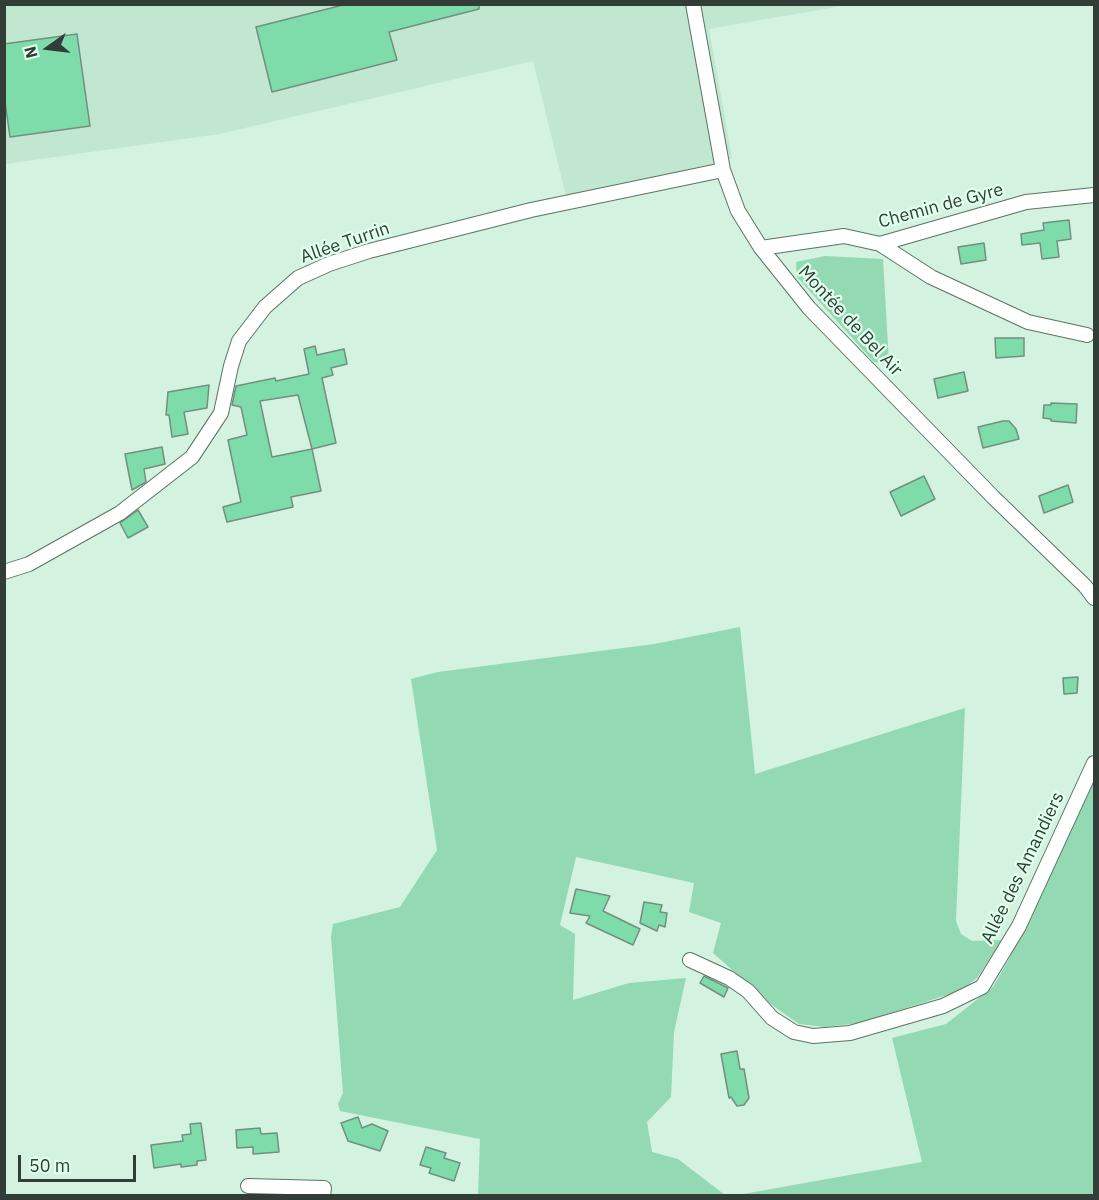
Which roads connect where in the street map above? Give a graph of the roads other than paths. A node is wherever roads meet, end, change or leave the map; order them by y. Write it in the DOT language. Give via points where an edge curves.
graph roads {
  1 [pos="693,4"];
  2 [pos="723,170"];
  3 [pos="1095,195"];
  4 [pos="880,244"];
  5 [pos="761,248"];
  6 [pos="1087,335"];
  7 [pos="4,572"];
  8 [pos="1095,598"];
  9 [pos="1095,763"];
  10 [pos="690,960"];
  11 [pos="248,1186"];
  12 [pos="323,1196"];
  1 -- 2 [label="street, Montée de Bel Air"];
  2 -- 5 [label="street, Montée de Bel Air" via="738,211"];
  2 -- 7 [label="street, Allée Turrin" via="531,210 381,248 297,278 265,307 239,341 221,413 192,457 120,513 29,564"];
  3 -- 4 [label="street, Chemin de Gyre" via="1026,202"];
  4 -- 5 [label="street, Chemin de Gyre" via="844,236"];
  4 -- 6 [label="street" via="931,277 1028,322"];
  5 -- 8 [label="street, Montée de Bel Air" via="809,308"];
  9 -- 10 [label="street, Allée des Amandiers" via="1019,926 982,987 943,1006 850,1033 813,1036 794,1032 772,1018 729,978"];
  11 -- 12 [label="street" via="324,1188"];
}
